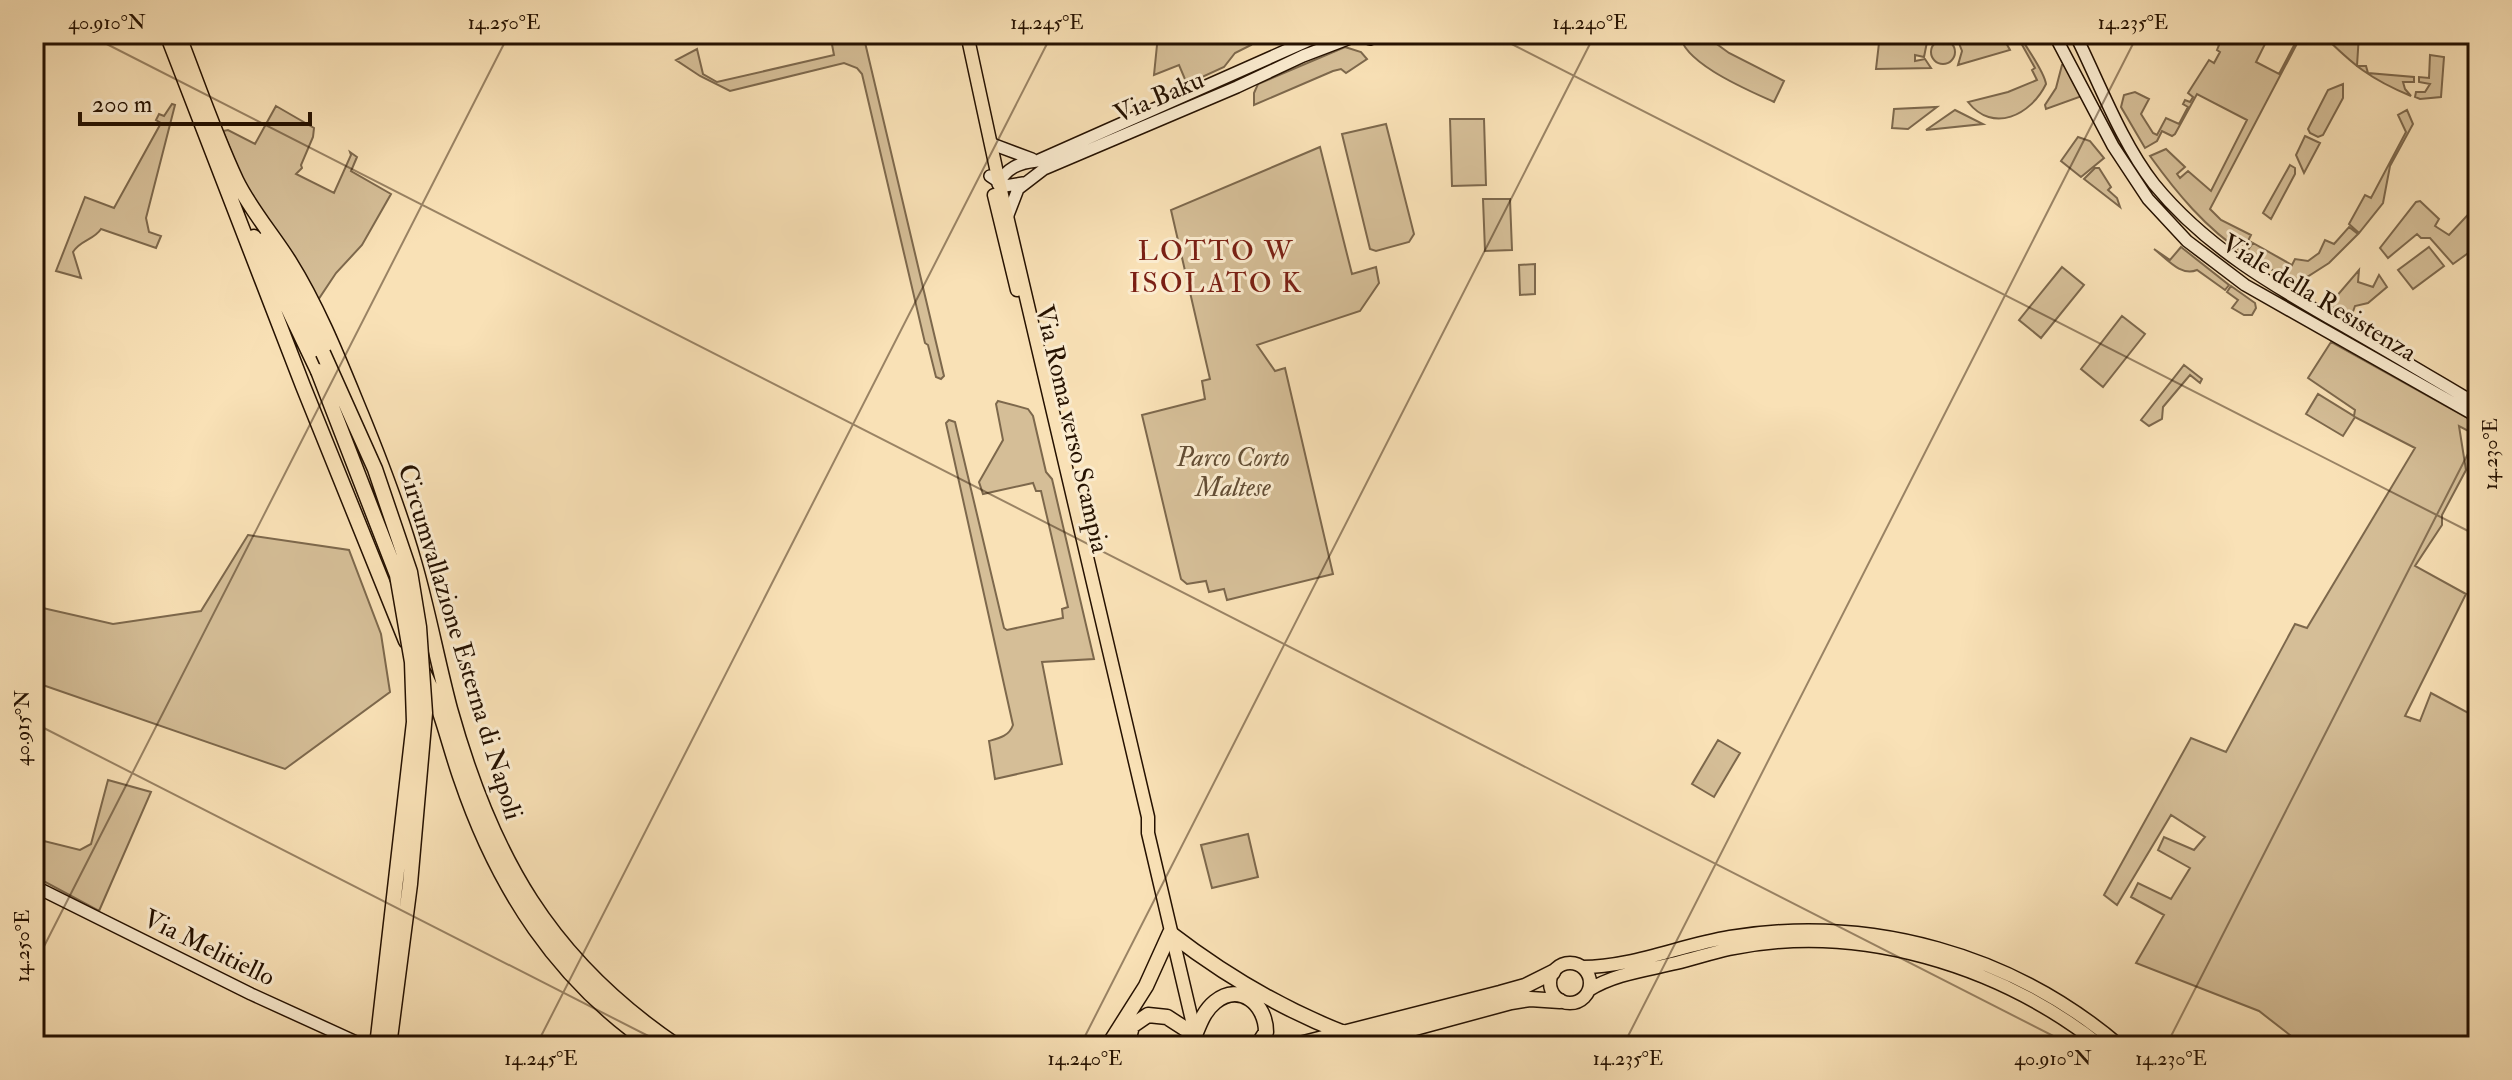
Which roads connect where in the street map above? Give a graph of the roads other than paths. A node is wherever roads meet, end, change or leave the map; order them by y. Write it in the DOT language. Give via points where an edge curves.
graph roads {
  1 [pos="167,34"];
  2 [pos="178,34"];
  3 [pos="958,34"];
  4 [pos="967,34"];
  5 [pos="1323,34"];
  6 [pos="1382,34"];
  7 [pos="2054,34"];
  8 [pos="2075,34"];
  9 [pos="1358,35"];
  10 [pos="992,144"];
  11 [pos="214,154"];
  12 [pos="1037,161"];
  13 [pos="237,183"];
  14 [pos="993,183"];
  15 [pos="1023,183"];
  16 [pos="1008,215"];
  17 [pos="2478,405"];
  18 [pos="2478,417"];
  19 [pos="34,751"];
  20 [pos="34,791"];
  21 [pos="1148,833"];
  22 [pos="34,886"];
  23 [pos="1170,933"];
  24 [pos="1582,967"];
  25 [pos="1553,972"];
  26 [pos="1589,990"];
  27 [pos="1560,1001"];
  28 [pos="1196,1040"];
  29 [pos="1340,1042"];
  30 [pos="365,1046"];
  31 [pos="377,1046"];
  32 [pos="389,1046"];
  33 [pos="654,1046"];
  34 [pos="677,1046"];
  35 [pos="1108,1046"];
  36 [pos="1127,1046"];
  37 [pos="1257,1046"];
  38 [pos="1292,1046"];
  39 [pos="2101,1046"];
  40 [pos="2120,1046"];
  1 -- 11 [label="highway, Circumvallazione Esterna di Napoli"];
  2 -- 13 [label="highway, Circumvallazione Esterna di Napoli"];
  3 -- 14 [label="main road, Via Roma verso Scampia"];
  4 -- 10 [label="main road, Via Roma verso Scampia"];
  5 -- 12 [label="street, Via Baku"];
  6 -- 9 [label="street, Via Baku" via="1370,39"];
  7 -- 18 [label="street, Viale della Resistenza" via="2113,146 2148,199 2187,241 2245,285"];
  8 -- 17 [label="street, Viale della Resistenza" via="2143,168 2199,230 2284,293"];
  9 -- 15 [label="street, Via Baku" via="1044,169"];
  10 -- 12 [label="street"];
  10 -- 14 [label="main road, Via Roma verso Scampia"];
  11 -- 31 [label="highway, bridge" via="318,371 397,575 412,662 414,722"];
  11 -- 33 [label="highway, Circumvallazione Esterna di Napoli" via="396,619 439,706 495,864 536,931 568,970 609,1012"];
  12 -- 14 [label="street, Via Baku" via="1020,163"];
  13 -- 32 [label="highway, bridge" via="375,469 410,572 425,713"];
  13 -- 34 [label="highway, Circumvallazione Esterna di Napoli" via="290,263 361,413 415,564 469,770 506,861 555,935 600,986"];
  14 -- 15 [label="street"];
  14 -- 16 [label="main road, Via Roma verso Scampia"];
  14 -- 21 [label="main road, Via Roma verso Scampia"];
  15 -- 16 [label="street"];
  16 -- 21 [label="main road, Via Roma verso Scampia"];
  19 -- 20 [label="street"];
  21 -- 23 [label="main road, Via Roma verso Scampia"];
  22 -- 30 [label="street, Via Melitiello"];
  23 -- 28 [label="main road, Via Roma verso Scampia"];
  23 -- 29 [label="highway"];
  23 -- 35 [label="highway" via="1146,986"];
  24 -- 25 [label="main road" via="1570,963"];
  24 -- 26 [label="main road"];
  24 -- 40 [label="main road" via="1767,932 1883,936 1948,950 2028,982"];
  25 -- 27 [label="main road" via="1551,991"];
  25 -- 29 [label="highway" via="1525,986"];
  26 -- 27 [label="main road" via="1577,1002"];
  26 -- 39 [label="main road" via="1618,977 1731,949 1819,942 1879,948 1943,961 2022,993"];
  27 -- 29 [label="highway" via="1511,1002 1390,1035"];
  28 -- 36 [label="highway" via="1167,1017 1148,1015 1132,1026"];
  28 -- 37 [label="highway" via="1203,1015 1233,994 1247,996 1262,1011 1266,1032"];
  29 -- 38 [label="highway"];
}
